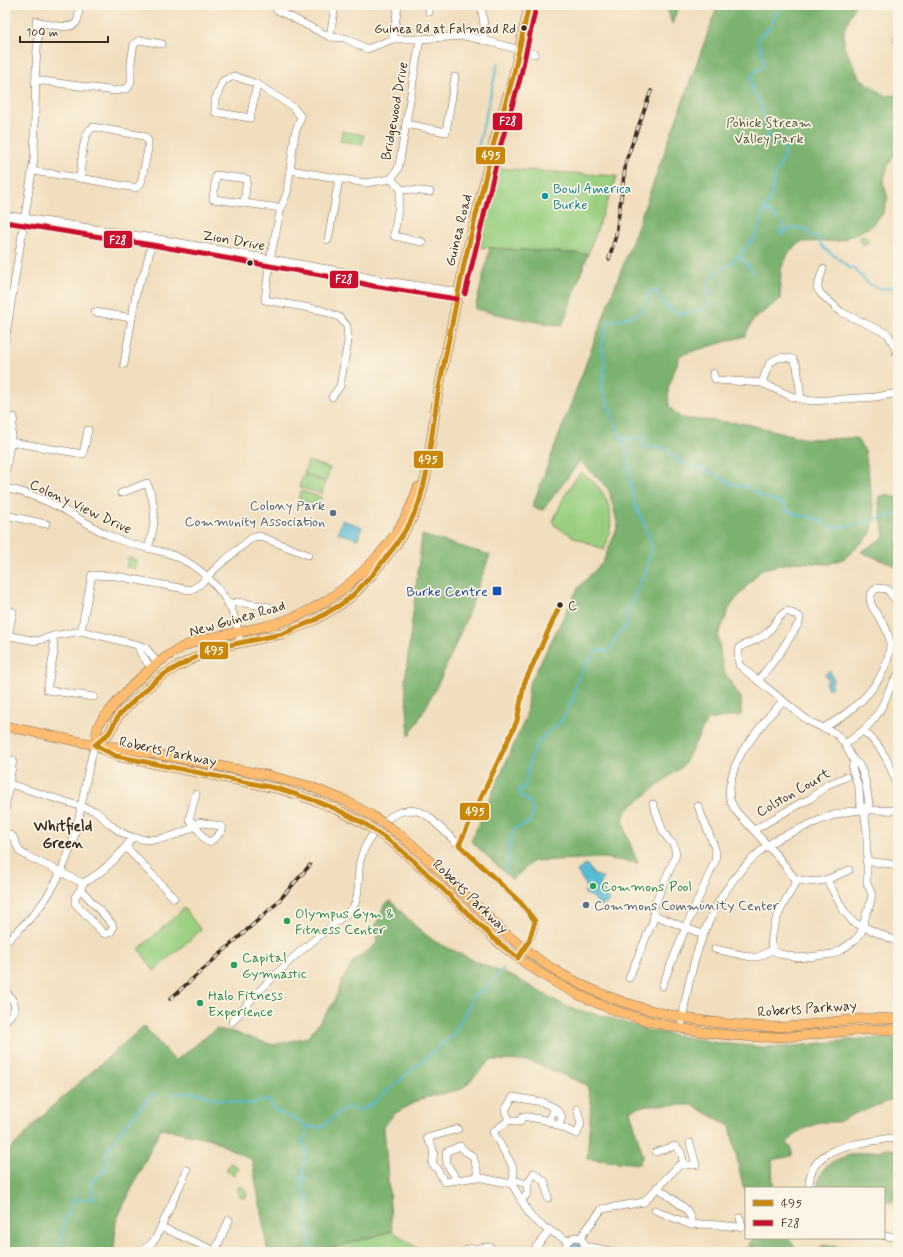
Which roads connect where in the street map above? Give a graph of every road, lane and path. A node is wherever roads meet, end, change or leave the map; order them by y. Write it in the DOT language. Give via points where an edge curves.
graph roads {
  1 [pos="79,5"];
  2 [pos="272,5"];
  3 [pos="335,5"];
  4 [pos="398,5"];
  5 [pos="481,5"];
  6 [pos="529,5"];
  7 [pos="330,37"];
  8 [pos="420,39"];
  9 [pos="392,40"];
  10 [pos="483,40"];
  11 [pos="162,44"];
  12 [pos="519,49"];
  13 [pos="535,54"];
  14 [pos="455,77"];
  15 [pos="36,80"];
  16 [pos="257,84"];
  17 [pos="406,124"];
  18 [pos="290,170"];
  19 [pos="32,171"];
  20 [pos="80,178"];
  21 [pos="339,179"];
  22 [pos="391,179"];
  23 [pos="401,189"];
  24 [pos="430,192"];
  25 [pos="244,203"];
  26 [pos="281,208"];
  27 [pos="5,215"];
  28 [pos="25,218"];
  29 [pos="153,238"];
  30 [pos="328,240"];
  31 [pos="422,242"];
  32 [pos="270,259"];
  33 [pos="823,269"];
  34 [pos="458,292"];
  35 [pos="95,312"];
  36 [pos="132,318"];
  37 [pos="5,341"];
  38 [pos="898,361"];
  39 [pos="124,364"];
  40 [pos="713,373"];
  41 [pos="762,383"];
  42 [pos="898,393"];
  43 [pos="332,397"];
  44 [pos="801,399"];
  45 [pos="14,418"];
  46 [pos="88,430"];
  47 [pos="8,441"];
  48 [pos="427,464"];
  49 [pos="5,476"];
  50 [pos="5,488"];
  51 [pos="121,493"];
  52 [pos="416,502"];
  53 [pos="5,515"];
  54 [pos="46,524"];
  55 [pos="148,548"];
  56 [pos="308,556"];
  57 [pos="207,577"];
  58 [pos="898,603"];
  59 [pos="229,605"];
  60 [pos="269,607"];
  61 [pos="5,610"];
  62 [pos="81,631"];
  63 [pos="239,632"];
  64 [pos="7,635"];
  65 [pos="53,636"];
  66 [pos="240,642"];
  67 [pos="155,666"];
  68 [pos="898,675"];
  69 [pos="758,680"];
  70 [pos="94,697"];
  71 [pos="783,701"];
  72 [pos="5,726"];
  73 [pos="824,728"];
  74 [pos="863,731"];
  75 [pos="845,744"];
  76 [pos="95,745"];
  77 [pos="13,760"];
  78 [pos="846,777"];
  79 [pos="10,784"];
  80 [pos="898,787"];
  81 [pos="196,794"];
  82 [pos="653,804"];
  83 [pos="80,806"];
  84 [pos="698,806"];
  85 [pos="5,810"];
  86 [pos="864,810"];
  87 [pos="898,810"];
  88 [pos="754,830"];
  89 [pos="5,832"];
  90 [pos="132,838"];
  91 [pos="766,846"];
  92 [pos="126,847"];
  93 [pos="866,861"];
  94 [pos="898,865"];
  95 [pos="849,870"];
  96 [pos="61,872"];
  97 [pos="798,879"];
  98 [pos="827,880"];
  99 [pos="83,883"];
  100 [pos="80,890"];
  101 [pos="174,898"];
  102 [pos="654,915"];
  103 [pos="686,927"];
  104 [pos="863,927"];
  105 [pos="702,934"];
  106 [pos="898,942"];
  107 [pos="5,943"];
  108 [pos="525,949"];
  109 [pos="715,949"];
  110 [pos="772,950"];
  111 [pos="518,958"];
  112 [pos="630,978"];
  113 [pos="662,986"];
  114 [pos="5,990"];
  115 [pos="682,1018"];
  116 [pos="898,1019"];
  117 [pos="5,1021"];
  118 [pos="232,1022"];
  119 [pos="681,1029"];
  120 [pos="898,1030"];
  121 [pos="555,1108"];
  122 [pos="577,1109"];
  123 [pos="509,1120"];
  124 [pos="548,1122"];
  125 [pos="559,1126"];
  126 [pos="458,1130"];
  127 [pos="898,1140"];
  128 [pos="690,1143"];
  129 [pos="656,1152"];
  130 [pos="684,1165"];
  131 [pos="186,1170"];
  132 [pos="479,1177"];
  133 [pos="457,1180"];
  134 [pos="513,1182"];
  135 [pos="527,1184"];
  136 [pos="658,1187"];
  137 [pos="809,1187"];
  138 [pos="548,1198"];
  139 [pos="521,1201"];
  140 [pos="655,1210"];
  141 [pos="740,1218"];
  142 [pos="229,1220"];
  143 [pos="691,1225"];
  144 [pos="161,1227"];
  145 [pos="550,1230"];
  146 [pos="885,1236"];
  147 [pos="898,1237"];
  148 [pos="580,1238"];
  149 [pos="568,1241"];
  150 [pos="584,1250"];
  151 [pos="139,1252"];
  152 [pos="465,1252"];
  153 [pos="494,1252"];
  154 [pos="532,1252"];
  155 [pos="568,1252"];
  156 [pos="614,1252"];
  1 -- 15 [label="street" via="77,22 73,26 60,27 36,22"];
  2 -- 7 [label="street"];
  3 -- 7 [label="street"];
  4 -- 9 [label="street"];
  5 -- 10 [label="street"];
  6 -- 12 [label="main road, Guinea Road"];
  7 -- 9 [label="street" via="345,38 367,49"];
  8 -- 9 [label="street"];
  8 -- 10 [label="street" via="464,36"];
  8 -- 17 [label="street, Bridgewood Drive"];
  10 -- 12 [label="street"];
  11 -- 15 [label="street" via="140,40 134,44 131,82 128,88 121,90"];
  12 -- 13 [label="street"];
  12 -- 34 [label="main road, Guinea Road"];
  14 -- 17 [label="street" via="446,132"];
  15 -- 19 [label="street"];
  16 -- 16 [label="street" via="234,76 223,81 215,100 215,112 250,118"];
  16 -- 18 [label="street" via="293,107 301,117 295,133"];
  17 -- 22 [label="street, Bridgewood Drive" via="398,169"];
  18 -- 21 [label="street, Bridgewood Drive"];
  18 -- 26 [label="street" via="287,193"];
  19 -- 20 [label="street"];
  19 -- 28 [label="street"];
  20 -- 20 [label="street" via="136,188 141,184 148,141 144,136 133,133 93,127 85,136"];
  21 -- 22 [label="street, Bridgewood Drive" via="366,183"];
  21 -- 30 [label="street"];
  22 -- 23 [label="street"];
  23 -- 24 [label="street"];
  23 -- 31 [label="street" via="394,236"];
  25 -- 25 [label="street" via="212,199 216,175 247,179"];
  25 -- 26 [label="street"];
  26 -- 32 [label="street"];
  27 -- 28 [label="street, Zion Drive"];
  28 -- 29 [label="street, Zion Drive"];
  28 -- 37 [label="street"];
  29 -- 32 [label="street, Zion Drive"];
  29 -- 36 [label="street" via="145,271 137,288"];
  32 -- 34 [label="street, Zion Drive"];
  32 -- 43 [label="street" via="265,300 321,310 339,317 347,326 348,341 340,386"];
  33 -- 38 [label="street" via="817,288 821,294 841,312 888,334"];
  34 -- 48 [label="main road, Guinea Road"];
  35 -- 36 [label="street"];
  36 -- 39 [label="street"];
  40 -- 41 [label="street" via="718,380"];
  41 -- 44 [label="street"];
  41 -- 44 [label="street" via="767,366 772,361 787,357 793,359 797,366"];
  42 -- 44 [label="street" via="876,397 811,401"];
  45 -- 47 [label="street"];
  46 -- 47 [label="street" via="83,454"];
  47 -- 49 [label="street"];
  48 -- 52 [label="main road, New Guinea Road" via="421,474"];
  50 -- 55 [label="street, Colony View Drive" via="49,502 114,538"];
  51 -- 55 [label="street" via="147,483 152,496 155,519"];
  52 -- 63 [label="main road, New Guinea Road" via="377,556 347,586 324,602 298,615 278,623"];
  52 -- 66 [label="main road, New Guinea Road" via="410,523 395,546 352,596 329,612 282,634"];
  53 -- 54 [label="street"];
  55 -- 57 [label="street, Colony View Drive" via="180,559"];
  56 -- 57 [label="street" via="259,536 253,537"];
  57 -- 59 [label="street, Colony View Drive" via="223,594"];
  57 -- 62 [label="street" via="198,587 190,590 116,576 92,575"];
  58 -- 73 [label="street" via="887,589 878,588 872,593 870,602 889,635 890,648 887,660 879,677 862,700"];
  59 -- 60 [label="street" via="237,602"];
  59 -- 63 [label="street, Colony View Drive"];
  61 -- 64 [label="street" via="13,612"];
  62 -- 65 [label="street"];
  62 -- 67 [label="street" via="146,648"];
  63 -- 66 [label="street, Colony View Drive"];
  63 -- 67 [label="main road, New Guinea Road" via="194,643"];
  64 -- 65 [label="street" via="36,641"];
  65 -- 70 [label="street" via="54,652 47,690"];
  66 -- 76 [label="main road, New Guinea Road" via="198,656 160,677 119,715 109,733"];
  67 -- 76 [label="main road, New Guinea Road" via="120,699 103,720 98,727"];
  68 -- 74 [label="street" via="878,714"];
  69 -- 69 [label="street" via="799,623 800,617 787,610 768,632 740,648 740,665"];
  69 -- 71 [label="street"];
  71 -- 73 [label="street" via="811,723"];
  71 -- 88 [label="street" via="743,750 735,766 729,789 730,800 735,810"];
  72 -- 76 [label="main road"];
  73 -- 75 [label="street" via="834,733"];
  74 -- 75 [label="street"];
  74 -- 80 [label="street" via="880,747 889,762"];
  75 -- 86 [label="street" via="859,764 867,788 869,804"];
  76 -- 83 [label="street, New Guinea Road"];
  76 -- 108 [label="main road, Roberts Parkway, bridge" via="126,748 267,775 309,786 346,801 402,836"];
  76 -- 111 [label="main road, Roberts Parkway, bridge" via="116,756 280,789 338,810 365,824 394,844 493,938"];
  77 -- 79 [label="street"];
  78 -- 88 [label="street, Colston Court"];
  79 -- 83 [label="street"];
  79 -- 85 [label="street"];
  81 -- 90 [label="street" via="189,820 196,826 158,839"];
  82 -- 102 [label="street" via="663,831 674,845 676,855 652,908"];
  83 -- 90 [label="street" via="95,811"];
  83 -- 96 [label="street, New Guinea Road" via="74,836"];
  84 -- 103 [label="street" via="716,853 715,861"];
  86 -- 87 [label="street"];
  86 -- 91 [label="street" via="819,820"];
  86 -- 93 [label="street" via="867,832"];
  88 -- 91 [label="street"];
  89 -- 96 [label="street" via="13,837 20,852"];
  90 -- 92 [label="street"];
  91 -- 97 [label="street" via="789,873"];
  91 -- 105 [label="street" via="733,881 720,899"];
  92 -- 99 [label="street"];
  92 -- 101 [label="street"];
  93 -- 94 [label="street"];
  93 -- 104 [label="street" via="867,883 872,895"];
  95 -- 98 [label="street"];
  96 -- 99 [label="street"];
  96 -- 107 [label="street, New Guinea Road" via="38,909"];
  97 -- 98 [label="street" via="819,882"];
  97 -- 110 [label="street" via="780,911 771,934"];
  98 -- 104 [label="street" via="844,911 853,922"];
  99 -- 100 [label="street"];
  100 -- 100 [label="street" via="75,897 75,903 103,932 111,932 112,924"];
  102 -- 103 [label="street"];
  102 -- 112 [label="street"];
  103 -- 105 [label="street"];
  103 -- 113 [label="street"];
  104 -- 106 [label="street"];
  104 -- 110 [label="street" via="855,940 833,954 800,958"];
  105 -- 115 [label="street"];
  108 -- 111 [label="street"];
  108 -- 115 [label="main road, Roberts Parkway" via="564,976 612,998 659,1014"];
  108 -- 118 [label="street" via="534,930 535,921 521,903 428,816 414,810 401,811 381,825 365,847 359,866 356,901 352,909 296,955"];
  109 -- 110 [label="street" via="751,957 758,957"];
  111 -- 119 [label="main road, Roberts Parkway" via="569,991 601,1006 638,1019"];
  114 -- 117 [label="street" via="15,1007 14,1012"];
  115 -- 116 [label="main road, Roberts Parkway" via="777,1027 851,1019"];
  115 -- 119 [label="street"];
  119 -- 120 [label="main road, Roberts Parkway" via="776,1038 861,1030"];
  121 -- 123 [label="street" via="542,1102 513,1097 505,1110"];
  121 -- 124 [label="street"];
  121 -- 125 [label="street" via="562,1117"];
  122 -- 125 [label="street" via="581,1124 577,1134"];
  123 -- 124 [label="street" via="520,1122 523,1116"];
  123 -- 134 [label="street" via="493,1132 512,1165"];
  124 -- 125 [label="street"];
  126 -- 133 [label="street" via="427,1138 433,1146 432,1164 444,1182"];
  127 -- 137 [label="street" via="884,1139 829,1152 812,1170"];
  128 -- 130 [label="street" via="696,1165"];
  129 -- 130 [label="street" via="675,1146 681,1152"];
  130 -- 136 [label="street" via="679,1164"];
  131 -- 144 [label="street"];
  132 -- 133 [label="street"];
  132 -- 133 [label="street" via="473,1156 460,1146 446,1152 447,1164"];
  132 -- 134 [label="street"];
  134 -- 135 [label="street"];
  134 -- 139 [label="street"];
  135 -- 138 [label="street" via="534,1173 545,1182"];
  135 -- 139 [label="street" via="528,1193"];
  136 -- 143 [label="street" via="686,1209 691,1218"];
  136 -- 148 [label="street" via="644,1202 602,1209"];
  139 -- 145 [label="street" via="531,1216"];
  140 -- 143 [label="street"];
  141 -- 143 [label="street" via="742,1226 739,1227"];
  142 -- 144 [label="street" via="215,1251"];
  144 -- 151 [label="street" via="150,1245"];
  145 -- 149 [label="street"];
  145 -- 154 [label="street"];
  146 -- 147 [label="street"];
  148 -- 149 [label="street" via="574,1237"];
  148 -- 150 [label="street" via="584,1242"];
  149 -- 155 [label="street"];
  150 -- 156 [label="street" via="591,1247"];
  152 -- 153 [label="street" via="468,1249 490,1247"];
}
